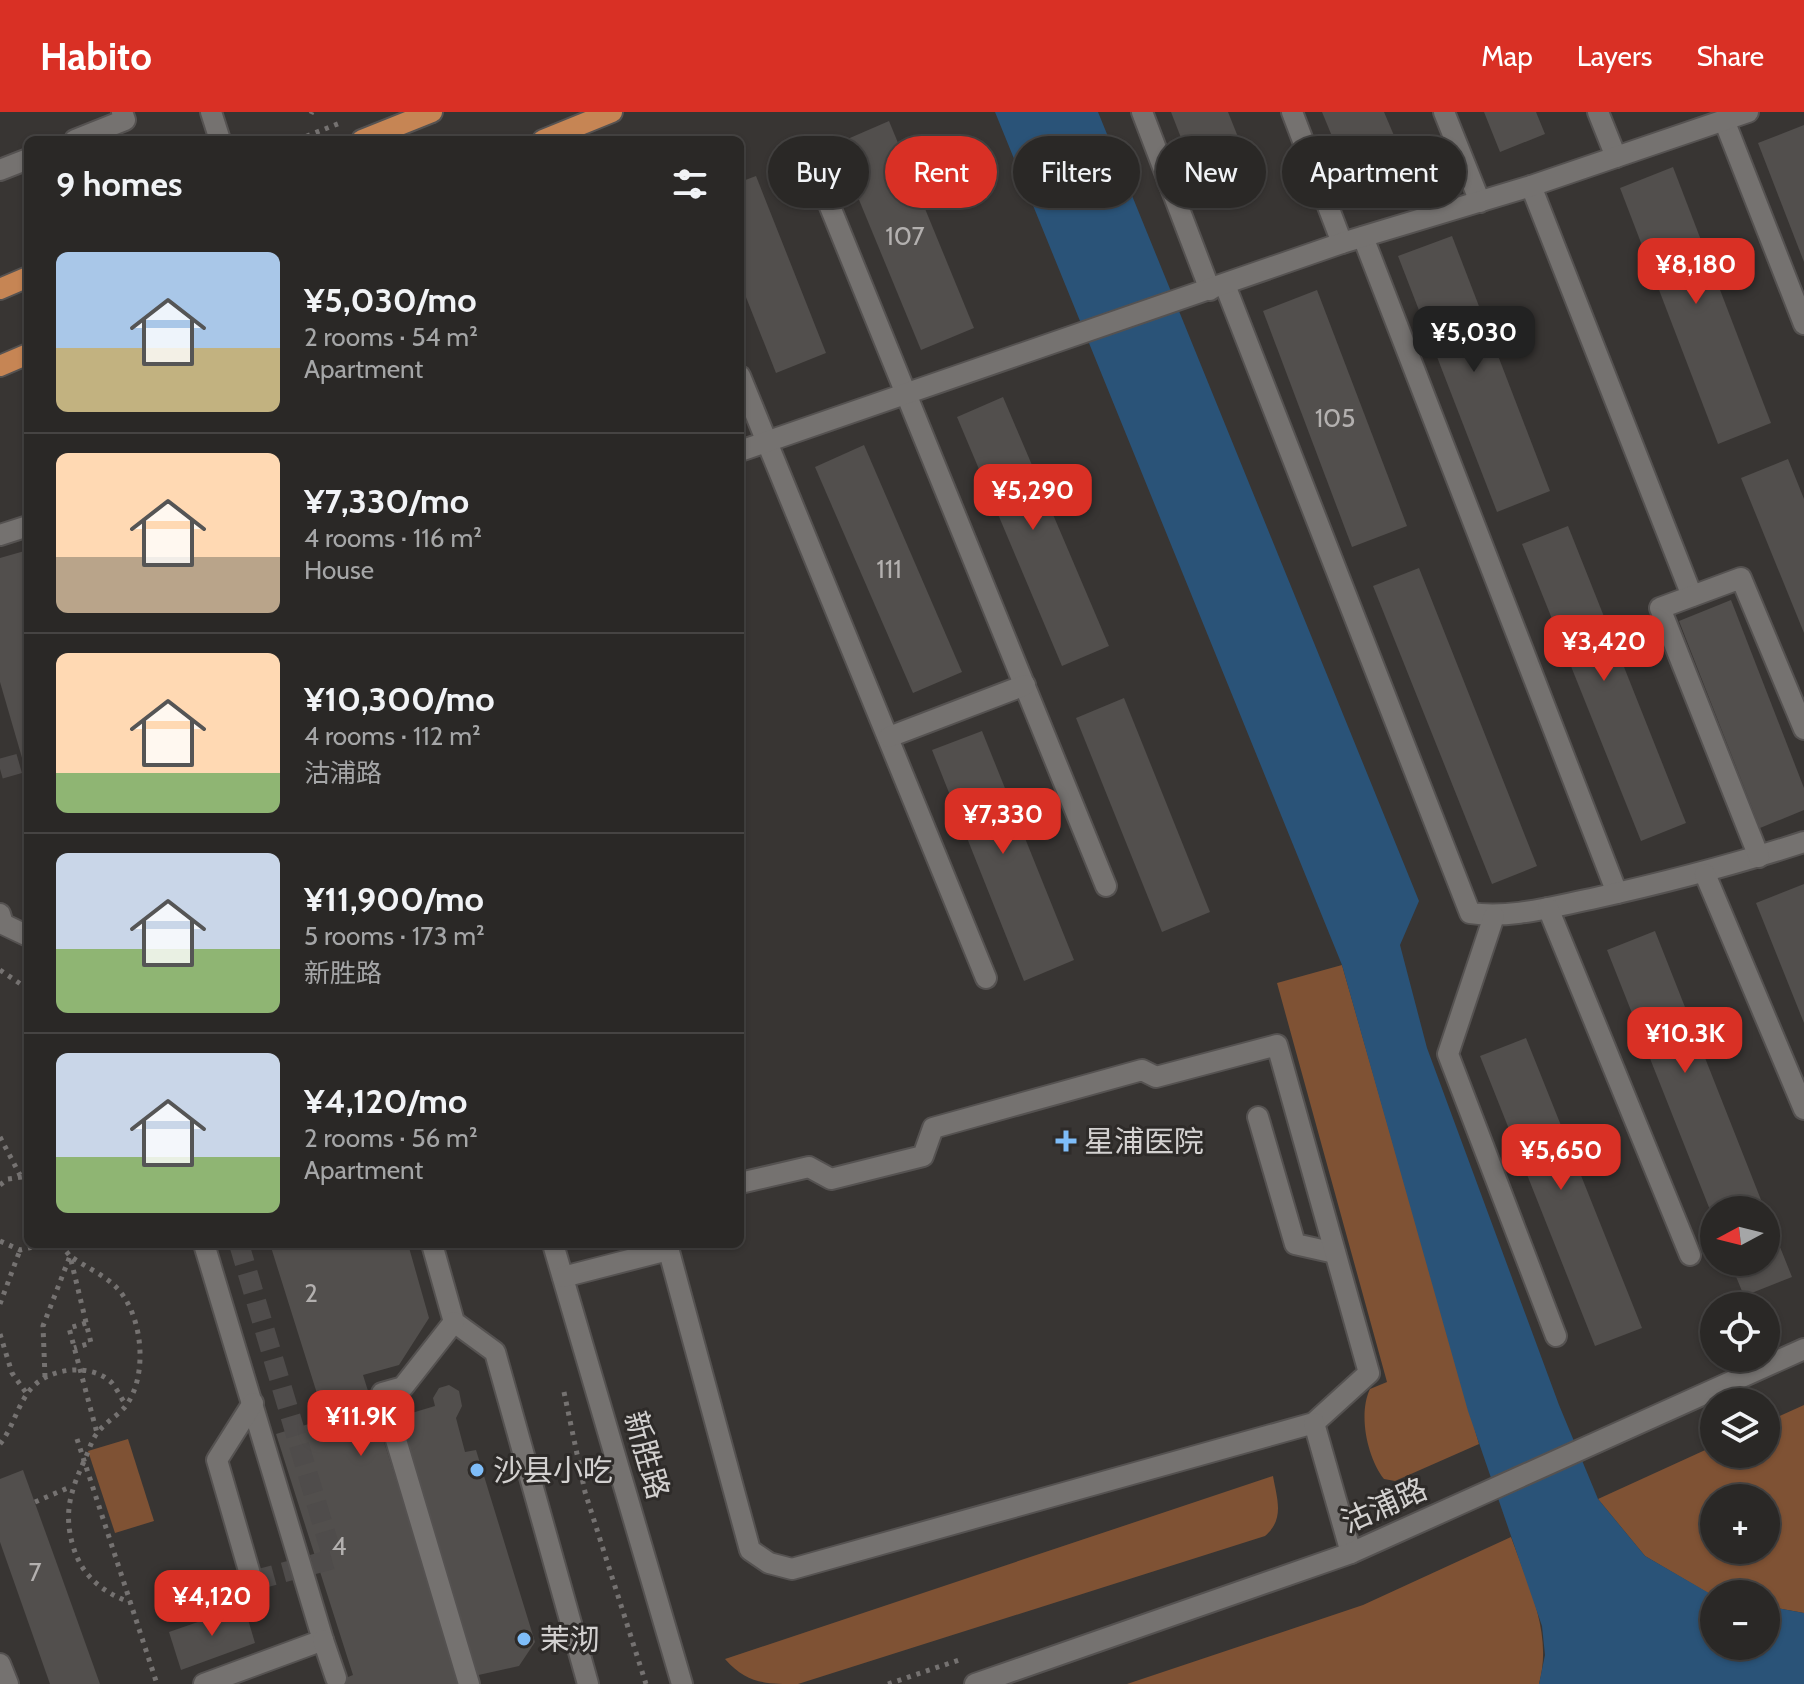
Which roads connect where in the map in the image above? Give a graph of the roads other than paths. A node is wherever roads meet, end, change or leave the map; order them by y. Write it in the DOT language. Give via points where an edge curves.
graph roads {
  1 [pos="122,112"];
  2 [pos="211,112"];
  3 [pos="432,112"];
  4 [pos="612,112"];
  5 [pos="1142,112"];
  6 [pos="1292,112"];
  7 [pos="1444,112"];
  8 [pos="1598,112"];
  9 [pos="1748,112"];
  10 [pos="1724,120"];
  11 [pos="85,136"];
  12 [pos="219,136"];
  13 [pos="372,136"];
  14 [pos="553,136"];
  15 [pos="1616,157"];
  16 [pos="24,161"];
  17 [pos="0,170"];
  18 [pos="1531,186"];
  19 [pos="1480,202"];
  20 [pos="831,208"];
  21 [pos="1363,237"];
  22 [pos="1342,243"];
  23 [pos="24,279"];
  24 [pos="1218,288"];
  25 [pos="0,289"];
  26 [pos="1804,324"];
  27 [pos="24,356"];
  28 [pos="0,366"];
  29 [pos="744,386"];
  30 [pos="907,393"];
  31 [pos="766,442"];
  32 [pos="744,450"];
  33 [pos="24,527"];
  34 [pos="0,535"];
  35 [pos="1692,596"];
  36 [pos="1025,685"];
  37 [pos="1804,729"];
  38 [pos="889,737"];
  39 [pos="1804,842"];
  40 [pos="1759,857"];
  41 [pos="1705,874"];
  42 [pos="1106,886"];
  43 [pos="1617,893"];
  44 [pos="1548,908"];
  45 [pos="1494,916"];
  46 [pos="1,921"];
  47 [pos="24,934"];
  48 [pos="986,978"];
  49 [pos="1804,1109"];
  50 [pos="1258,1117"];
  51 [pos="744,1182"];
  52 [pos="205,1248"];
  53 [pos="433,1248"];
  54 [pos="554,1248"];
  55 [pos="664,1248"];
  56 [pos="667,1248"];
  57 [pos="1335,1253"];
  58 [pos="1690,1255"];
  59 [pos="563,1277"];
  60 [pos="454,1322"];
  61 [pos="1556,1336"];
  62 [pos="1804,1349"];
  63 [pos="253,1403"];
  64 [pos="1314,1423"];
  65 [pos="1351,1553"];
  66 [pos="252,1581"];
  67 [pos="323,1640"];
  68 [pos="0,1664"];
  69 [pos="1024,1677"];
  70 [pos="336,1678"];
  71 [pos="8,1684"];
  72 [pos="204,1684"];
  73 [pos="469,1684"];
  74 [pos="588,1684"];
  75 [pos="682,1684"];
  76 [pos="975,1684"];
  1 -- 11 [label="street" via="125,120"];
  2 -- 12 [label="street"];
  3 -- 13 [label="main road"];
  4 -- 14 [label="main road"];
  5 -- 24 [label="street"];
  6 -- 22 [label="street"];
  7 -- 19 [label="street"];
  8 -- 15 [label="street"];
  9 -- 10 [label="street"];
  10 -- 15 [label="street"];
  10 -- 26 [label="street"];
  15 -- 18 [label="street"];
  16 -- 17 [label="street"];
  18 -- 19 [label="street"];
  18 -- 35 [label="street"];
  19 -- 21 [label="street"];
  20 -- 30 [label="street"];
  21 -- 22 [label="street"];
  21 -- 43 [label="street"];
  22 -- 24 [label="street"];
  23 -- 25 [label="main road"];
  24 -- 30 [label="street"];
  24 -- 45 [label="street" via="1470,913"];
  27 -- 28 [label="main road"];
  29 -- 31 [label="street"];
  30 -- 31 [label="street"];
  30 -- 36 [label="street"];
  31 -- 32 [label="street"];
  31 -- 38 [label="street"];
  33 -- 34 [label="street"];
  35 -- 37 [label="street" via="1741,578"];
  35 -- 40 [label="street" via="1660,608"];
  36 -- 38 [label="street"];
  36 -- 42 [label="street"];
  38 -- 48 [label="street"];
  39 -- 40 [label="street"];
  40 -- 41 [label="street"];
  41 -- 43 [label="street"];
  41 -- 49 [label="street"];
  43 -- 44 [label="street"];
  44 -- 45 [label="street"];
  44 -- 58 [label="street"];
  45 -- 61 [label="street" via="1448,1054"];
  46 -- 47 [label="street"];
  50 -- 57 [label="street" via="1295,1244"];
  51 -- 57 [label="street" via="809,1167 831,1179 923,1156 933,1128 1142,1070 1156,1077 1277,1045"];
  52 -- 63 [label="street"];
  53 -- 60 [label="street"];
  54 -- 59 [label="street, 新胜路"];
  55 -- 59 [label="street"];
  56 -- 64 [label="street" via="750,1550 769,1563 792,1569"];
  57 -- 64 [label="street" via="1369,1373"];
  59 -- 75 [label="street, 新胜路"];
  60 -- 73 [label="street" via="403,1387 382,1393"];
  60 -- 74 [label="street" via="495,1352"];
  62 -- 65 [label="street, 沽浦路"];
  63 -- 66 [label="street" via="217,1460"];
  63 -- 67 [label="street"];
  64 -- 65 [label="street"];
  65 -- 69 [label="street, 沽浦路"];
  67 -- 70 [label="street"];
  67 -- 72 [label="street"];
  68 -- 71 [label="street"];
  69 -- 76 [label="street, 沽浦路"];
}
